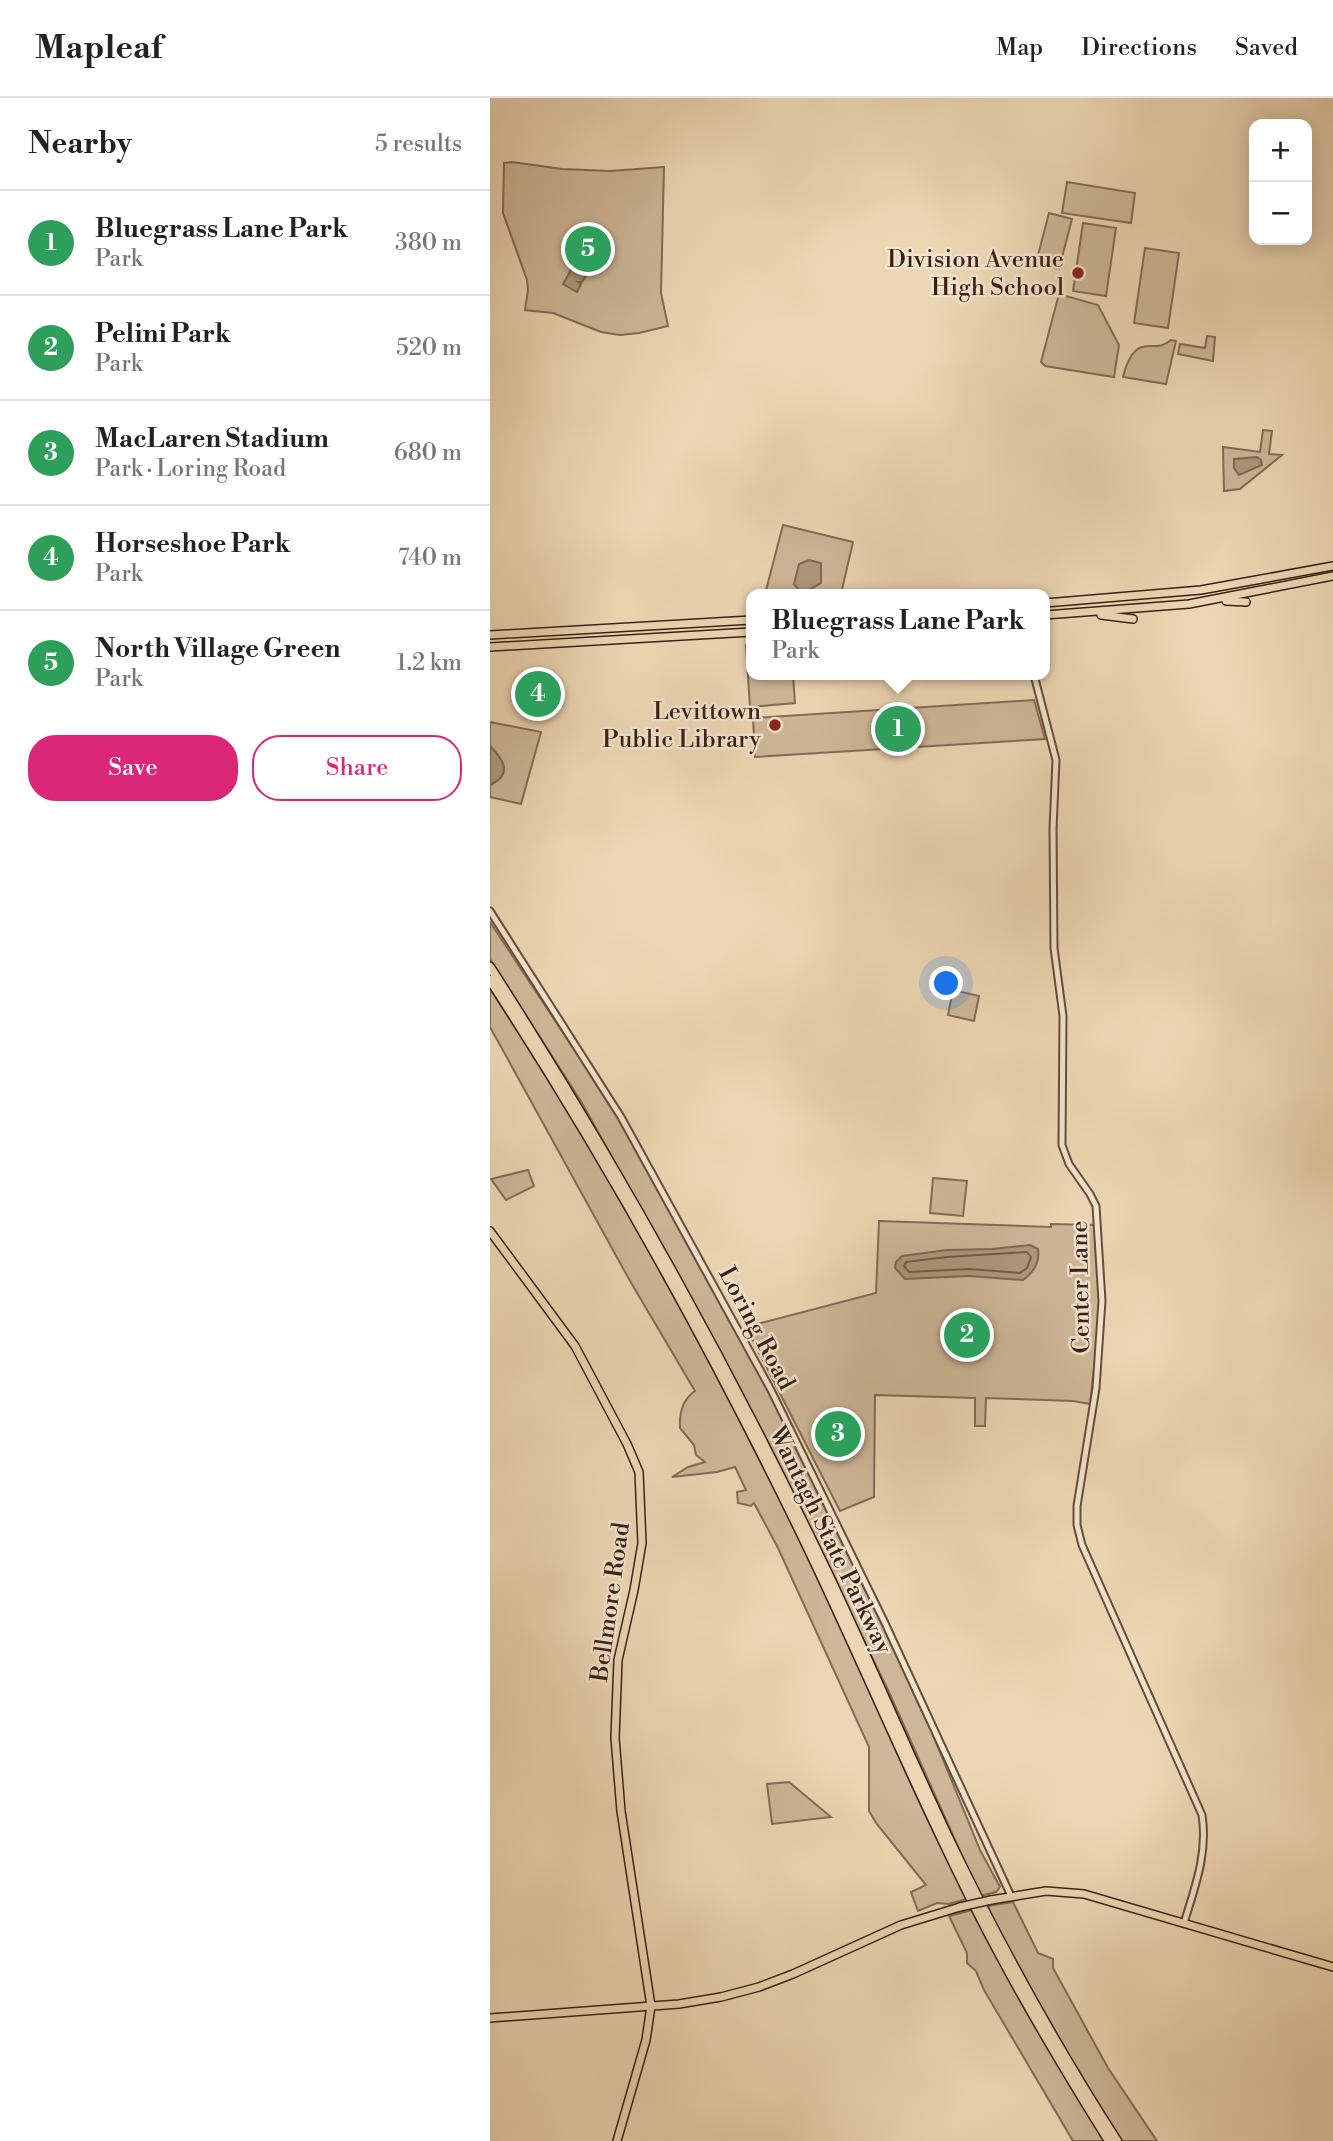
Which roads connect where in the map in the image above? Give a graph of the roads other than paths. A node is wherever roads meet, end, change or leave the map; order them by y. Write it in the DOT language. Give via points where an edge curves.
graph roads {
  1 [pos="1333,566"];
  2 [pos="1332,577"];
  3 [pos="1162,595"];
  4 [pos="1212,600"];
  5 [pos="1246,602"];
  6 [pos="1050,603"];
  7 [pos="1163,606"];
  8 [pos="1083,612"];
  9 [pos="1050,615"];
  10 [pos="1133,619"];
  11 [pos="746,620"];
  12 [pos="746,632"];
  13 [pos="490,635"];
  14 [pos="490,647"];
  15 [pos="1035,680"];
  16 [pos="490,912"];
  17 [pos="490,967"];
  18 [pos="490,980"];
  19 [pos="490,1231"];
  20 [pos="1011,1896"];
  21 [pos="1184,1923"];
  22 [pos="1333,1967"];
  23 [pos="651,2006"];
  24 [pos="490,2018"];
  25 [pos="617,2141"];
  26 [pos="1109,2141"];
  27 [pos="1117,2141"];
  1 -- 3 [label="main road"];
  2 -- 4 [label="main road"];
  3 -- 6 [label="main road"];
  3 -- 7 [label="main road"];
  4 -- 5 [label="main road"];
  4 -- 7 [label="main road"];
  7 -- 8 [label="main road"];
  8 -- 9 [label="main road"];
  8 -- 10 [label="main road"];
  11 -- 13 [label="main road"];
  12 -- 14 [label="main road"];
  15 -- 21 [label="street, Center Lane" via="1056,760 1054,948 1063,1016 1062,1145 1069,1164 1093,1198 1099,1231 1103,1316 1077,1525 1202,1815 1203,1859"];
  16 -- 20 [label="street, Loring Road" via="621,1117 771,1390"];
  17 -- 27 [label="highway, Wantagh State Parkway" via="618,1173 711,1342 817,1550 949,1839 1014,1967"];
  18 -- 26 [label="highway, Wantagh State Parkway" via="597,1152 708,1351 805,1543 978,1913"];
  19 -- 23 [label="main road, Bellmore Road" via="575,1346 639,1472 642,1544 618,1660 615,1738 621,1811"];
  20 -- 21 [label="main road" via="1055,1891 1084,1894"];
  20 -- 23 [label="main road, bridge" via="901,1925 759,1987 706,2000"];
  21 -- 22 [label="main road"];
  23 -- 24 [label="main road"];
  23 -- 25 [label="main road, Bellmore Road"];
}
